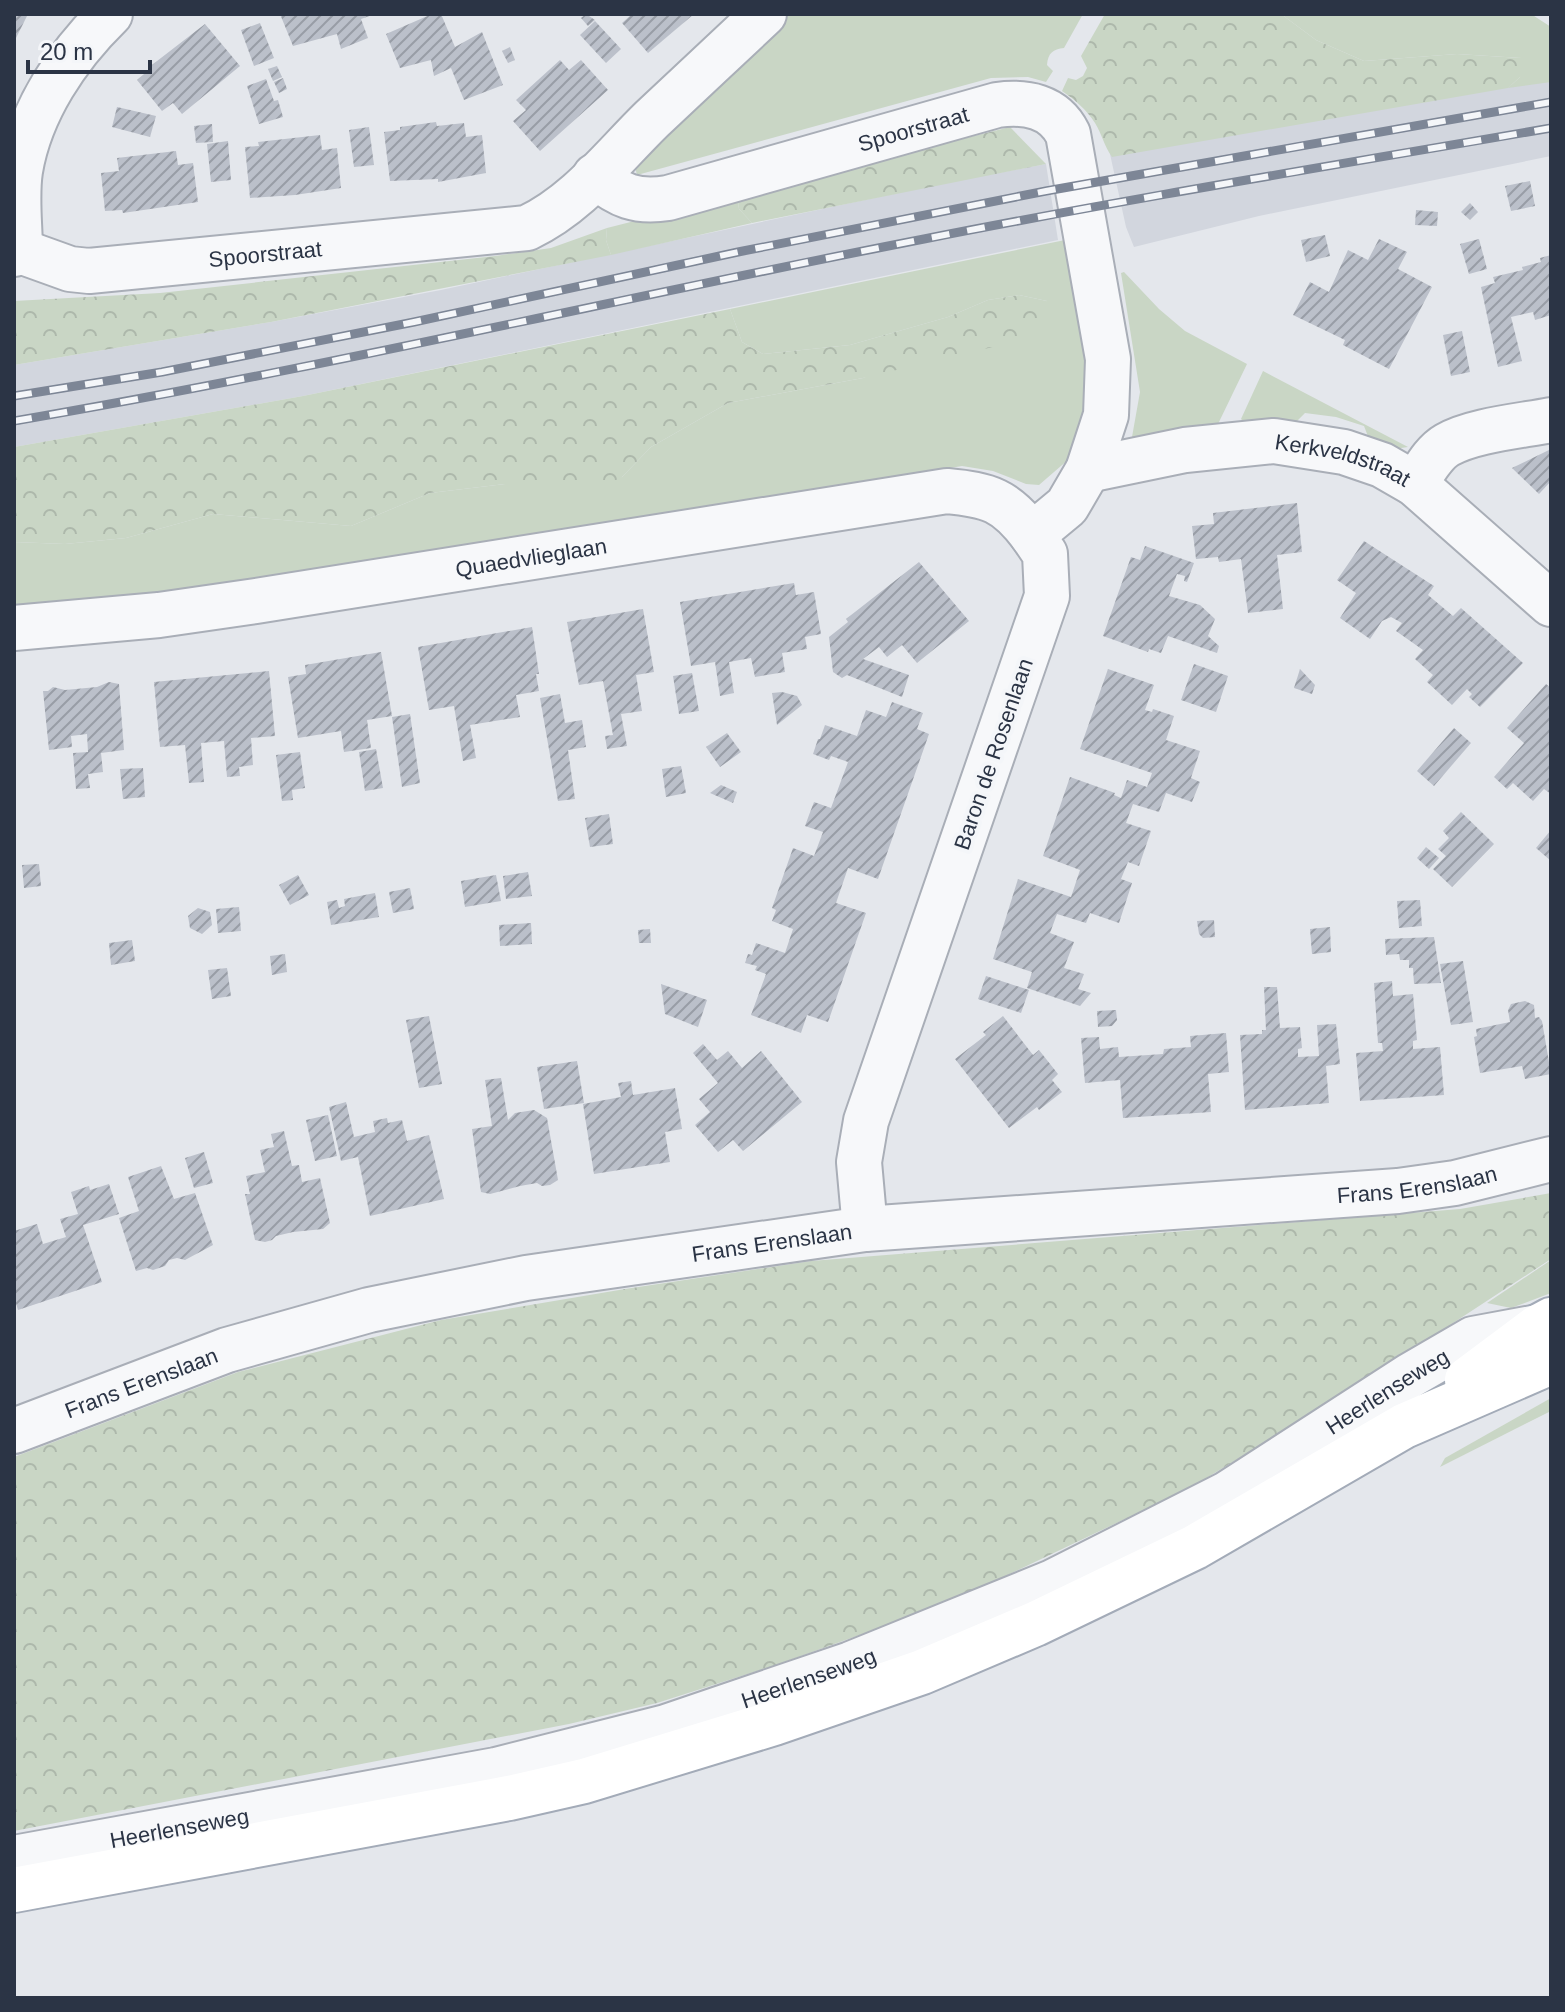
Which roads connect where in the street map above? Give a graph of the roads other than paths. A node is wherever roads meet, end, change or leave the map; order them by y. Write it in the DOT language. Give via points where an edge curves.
graph roads {
  1 [pos="110,14"];
  2 [pos="764,14"];
  3 [pos="20,137"];
  4 [pos="595,176"];
  5 [pos="17,253"];
  6 [pos="1551,420"];
  7 [pos="1088,470"];
  8 [pos="1415,484"];
  9 [pos="1032,535"];
  10 [pos="1551,604"];
  11 [pos="14,628"];
  12 [pos="1551,1159"];
  13 [pos="865,1229"];
  14 [pos="1547,1336"];
  15 [pos="14,1431"];
  16 [pos="14,1858"];
  17 [pos="14,1890"];
  1 -- 3 [label="street" via="72,57"];
  2 -- 4 [label="street, Spoorstraat"];
  3 -- 5 [label="street"];
  4 -- 5 [label="street, Spoorstraat" via="553,215 515,231 89,271"];
  4 -- 7 [label="street, Spoorstraat" via="615,193 654,200 997,105 1025,103 1055,116 1068,134 1108,359 1106,415"];
  6 -- 8 [label="street" via="1446,445"];
  7 -- 8 [label="street, Kerkveldstraat" via="1185,450 1274,441 1344,452"];
  7 -- 9 [label="street" via="1067,506"];
  8 -- 10 [label="street, Kerkveldstraat"];
  9 -- 11 [label="street, Quaedvlieglaan" via="1003,503 947,491 201,609"];
  9 -- 13 [label="street, Baron de Rosenlaan" via="1045,554 1047,596 866,1121 859,1162"];
  12 -- 13 [label="street, Frans Erenslaan" via="1398,1191"];
  13 -- 15 [label="street, Frans Erenslaan" via="526,1278 369,1310 227,1350"];
  14 -- 16 [label="street, Heerlenseweg" via="1473,1339 1227,1494 1053,1582 851,1664 666,1727 496,1770"];
  14 -- 17 [label="main road, Heerlenseweg" via="1195,1547 922,1672 584,1781"];
}
